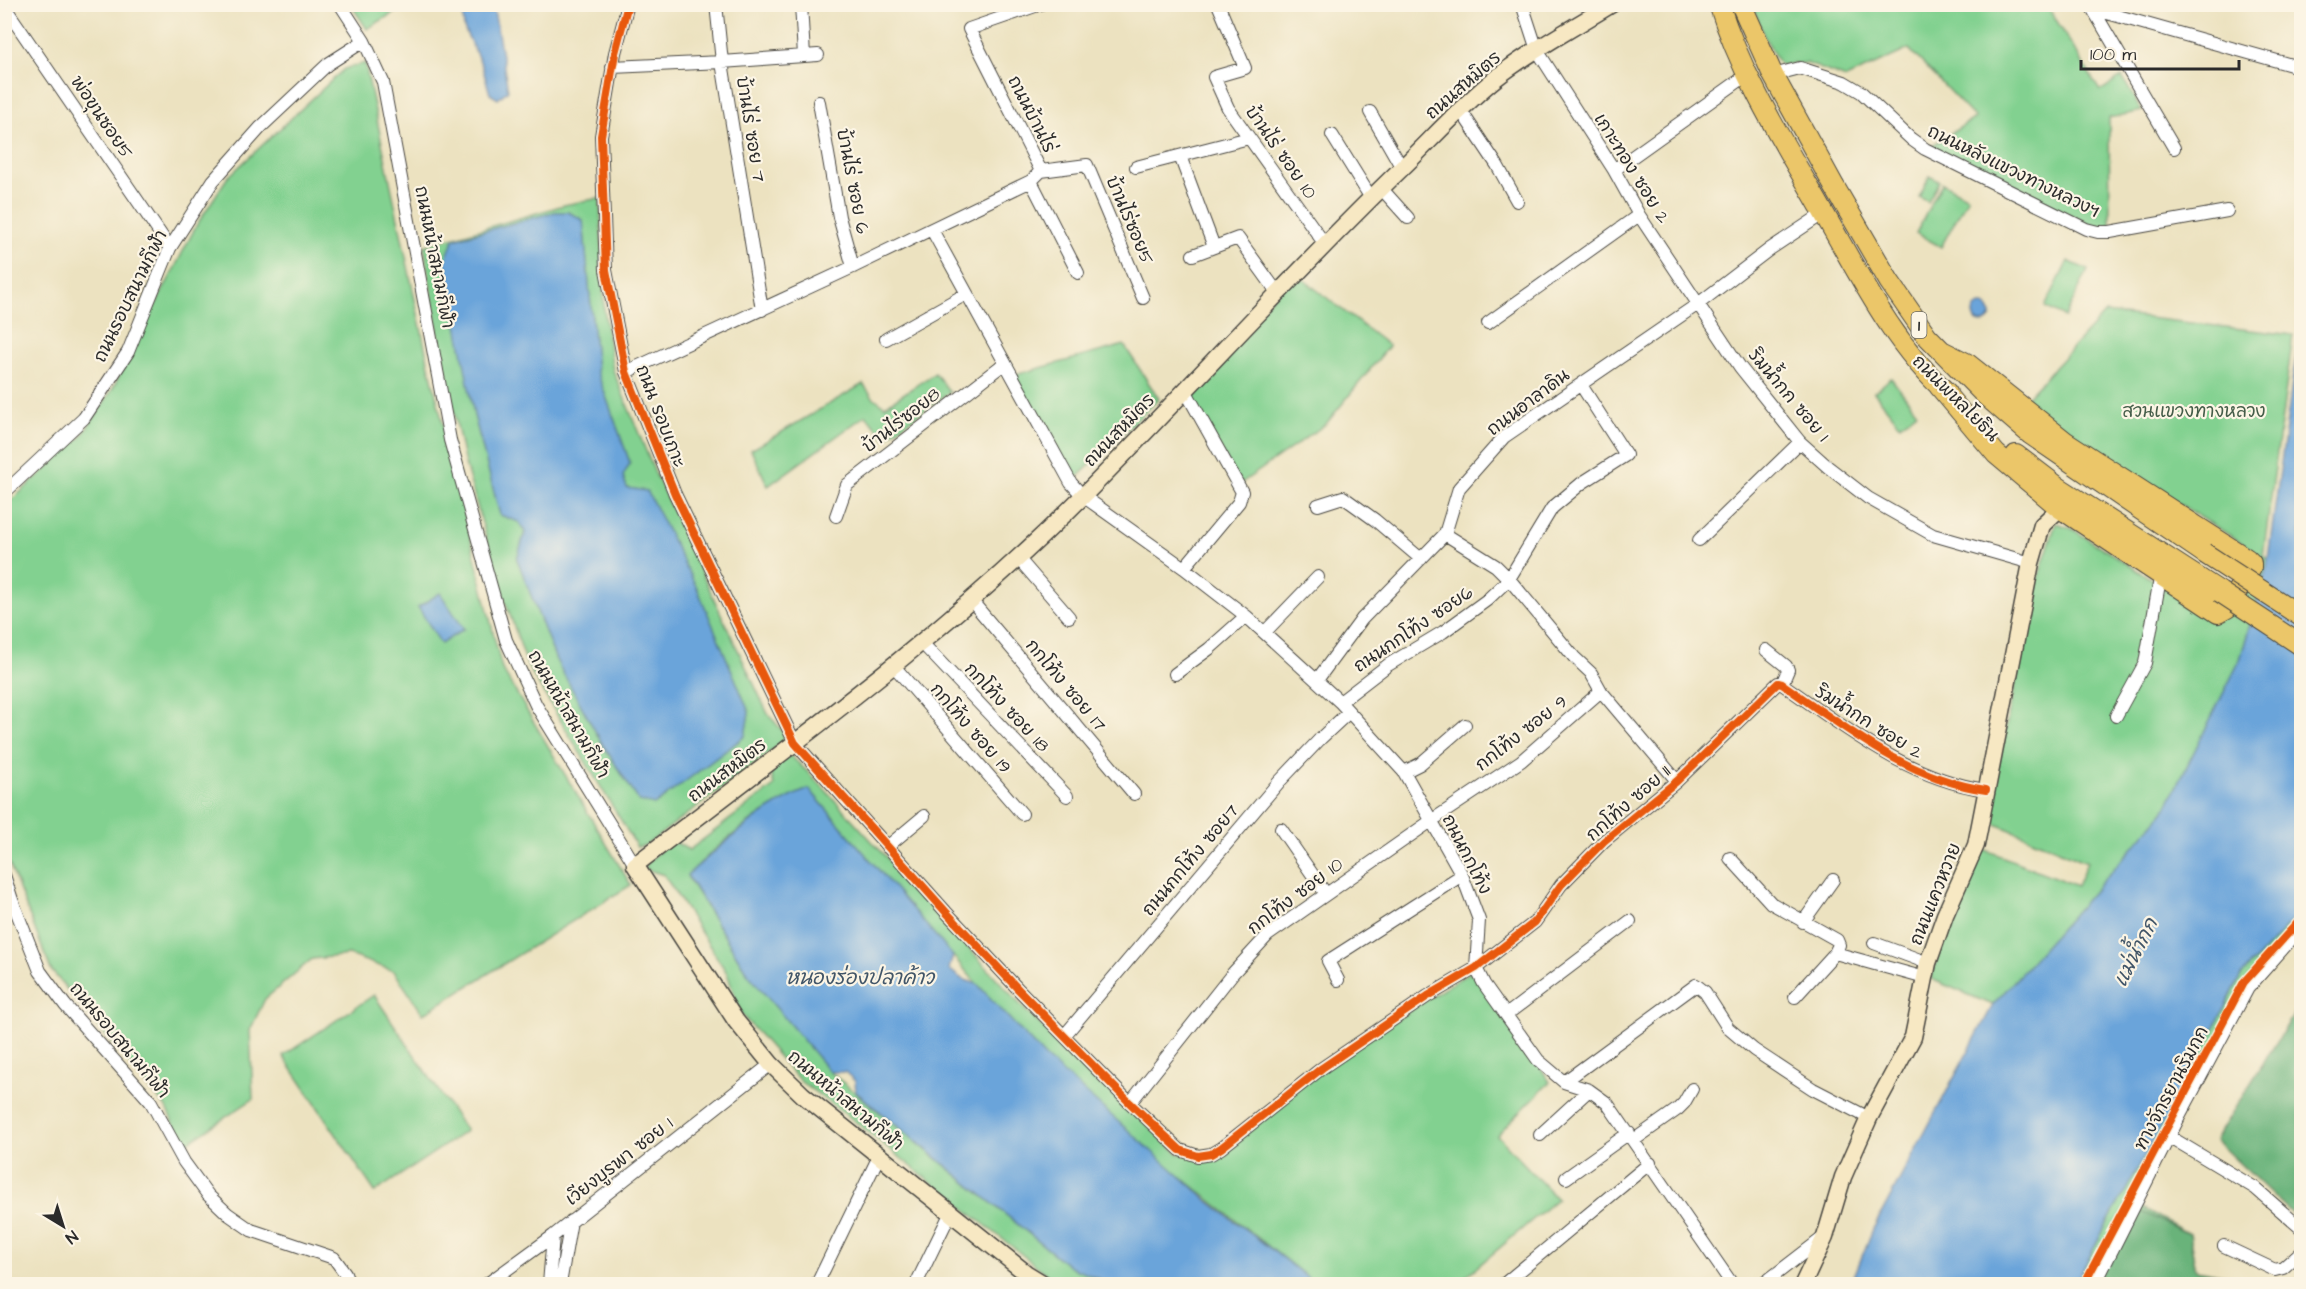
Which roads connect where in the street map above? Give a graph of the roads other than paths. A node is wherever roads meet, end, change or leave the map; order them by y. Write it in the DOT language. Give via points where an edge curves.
graph roads {
  1 [pos="340,4"];
  2 [pos="628,4"];
  3 [pos="716,4"];
  4 [pos="801,4"];
  5 [pos="1041,4"];
  6 [pos="1218,4"];
  7 [pos="1522,4"];
  8 [pos="1612,4"];
  9 [pos="1719,4"];
  10 [pos="1741,4"];
  11 [pos="4,6"];
  12 [pos="2092,7"];
  13 [pos="364,41"];
  14 [pos="1537,50"];
  15 [pos="818,55"];
  16 [pos="804,56"];
  17 [pos="722,62"];
  18 [pos="612,67"];
  19 [pos="2301,68"];
  20 [pos="1748,75"];
  21 [pos="1773,75"];
  22 [pos="819,102"];
  23 [pos="1370,111"];
  24 [pos="1461,111"];
  25 [pos="1332,135"];
  26 [pos="1250,138"];
  27 [pos="2174,148"];
  28 [pos="1180,156"];
  29 [pos="1136,167"];
  30 [pos="1402,168"];
  31 [pos="1614,170"];
  32 [pos="1041,171"];
  33 [pos="1030,181"];
  34 [pos="1376,193"];
  35 [pos="1517,201"];
  36 [pos="2227,211"];
  37 [pos="1824,213"];
  38 [pos="1640,215"];
  39 [pos="1408,218"];
  40 [pos="932,230"];
  41 [pos="1324,243"];
  42 [pos="1214,247"];
  43 [pos="170,248"];
  44 [pos="1193,255"];
  45 [pos="853,267"];
  46 [pos="1078,273"];
  47 [pos="1277,292"];
  48 [pos="966,294"];
  49 [pos="1143,298"];
  50 [pos="1698,304"];
  51 [pos="762,310"];
  52 [pos="1488,323"];
  53 [pos="886,339"];
  54 [pos="1942,351"];
  55 [pos="1005,363"];
  56 [pos="626,372"];
  57 [pos="1581,385"];
  58 [pos="1939,386"];
  59 [pos="1185,390"];
  60 [pos="1800,442"];
  61 [pos="4,493"];
  62 [pos="1083,495"];
  63 [pos="1318,505"];
  64 [pos="2060,508"];
  65 [pos="836,516"];
  66 [pos="1444,534"];
  67 [pos="1699,540"];
  68 [pos="1018,558"];
  69 [pos="1421,559"];
  70 [pos="2031,563"];
  71 [pos="1184,568"];
  72 [pos="2161,573"];
  73 [pos="1318,577"];
  74 [pos="1509,579"];
  75 [pos="970,599"];
  76 [pos="1246,616"];
  77 [pos="1069,617"];
  78 [pos="2301,617"];
  79 [pos="1265,632"];
  80 [pos="921,642"];
  81 [pos="2301,646"];
  82 [pos="1766,650"];
  83 [pos="893,665"];
  84 [pos="1175,674"];
  85 [pos="1317,680"];
  86 [pos="1778,685"];
  87 [pos="1601,691"];
  88 [pos="1340,702"];
  89 [pos="1349,712"];
  90 [pos="2116,716"];
  91 [pos="1466,725"];
  92 [pos="795,743"];
  93 [pos="1404,772"];
  94 [pos="1677,781"];
  95 [pos="1986,790"];
  96 [pos="1134,794"];
  97 [pos="1067,796"];
  98 [pos="1022,814"];
  99 [pos="924,816"];
  100 [pos="1431,821"];
  101 [pos="1281,829"];
  102 [pos="887,847"];
  103 [pos="1730,858"];
  104 [pos="635,864"];
  105 [pos="4,875"];
  106 [pos="1462,875"];
  107 [pos="1833,880"];
  108 [pos="1326,894"];
  109 [pos="1630,921"];
  110 [pos="1803,922"];
  111 [pos="2301,927"];
  112 [pos="1874,943"];
  113 [pos="1835,953"];
  114 [pos="1476,968"];
  115 [pos="1926,970"];
  116 [pos="1338,980"];
  117 [pos="1795,997"];
  118 [pos="1506,1015"];
  119 [pos="1064,1036"];
  120 [pos="771,1064"];
  121 [pos="1564,1082"];
  122 [pos="1692,1089"];
  123 [pos="1589,1090"];
  124 [pos="1130,1103"];
  125 [pos="1869,1119"];
  126 [pos="1540,1134"];
  127 [pos="1631,1137"];
  128 [pos="2170,1137"];
  129 [pos="880,1154"];
  130 [pos="1650,1163"];
  131 [pos="1566,1178"];
  132 [pos="951,1212"];
  133 [pos="572,1221"];
  134 [pos="2301,1229"];
  135 [pos="553,1236"];
  136 [pos="1825,1237"];
  137 [pos="2224,1246"];
  138 [pos="2301,1251"];
  139 [pos="1023,1279"];
  140 [pos="349,1284"];
  141 [pos="488,1284"];
  142 [pos="549,1284"];
  143 [pos="560,1284"];
  144 [pos="817,1284"];
  145 [pos="916,1284"];
  146 [pos="1044,1284"];
  147 [pos="1504,1284"];
  148 [pos="1732,1284"];
  149 [pos="1763,1284"];
  150 [pos="1803,1284"];
  151 [pos="2095,1284"];
  1 -- 13 [label="street, ถนนหน้าสนามกีฬา"];
  2 -- 18 [label="street, ถนน รอบเกาะ"];
  3 -- 17 [label="street"];
  4 -- 16 [label="street"];
  5 -- 32 [label="street, ถนนบ้านไร่" via="969,29"];
  6 -- 26 [label="street, บ้านไร่ ซอย 10" via="1245,68 1214,77 1228,108"];
  7 -- 14 [label="street, เกาะทอง ซอย 2"];
  8 -- 14 [label="street, ถนนสหมิตร"];
  9 -- 20 [label="main road, ถนนพหลโยธิน / 1"];
  10 -- 21 [label="main road, ถนนพหลโยธิน / 1"];
  11 -- 43 [label="street, พ่อขุนซอย5"];
  12 -- 19 [label="street"];
  12 -- 27 [label="street"];
  13 -- 43 [label="street, ถนนรอบสนามกีฬา" via="328,64 261,128 213,180"];
  13 -- 104 [label="street, ถนนหน้าสนามกีฬา" via="383,82 450,440 506,640 536,705"];
  14 -- 24 [label="street, ถนนสหมิตร" via="1494,80"];
  14 -- 31 [label="street, เกาะทอง ซอย 2"];
  15 -- 16 [label="street"];
  16 -- 17 [label="street"];
  17 -- 18 [label="street, บ้านไร่ ซอย 7"];
  17 -- 51 [label="street, บ้านไร่ ซอย 7"];
  18 -- 56 [label="street, ถนน รอบเกาะ" via="601,136 606,270"];
  20 -- 31 [label="street"];
  20 -- 37 [label="main road, ถนนพหลโยธิน / 1"];
  21 -- 36 [label="street, ถนนหลังแขวงทางหลวงฯ" via="1800,68 1844,82 1861,92 1925,149 2086,229 2110,232"];
  21 -- 54 [label="main road, ถนนพหลโยธิน / 1" via="1888,281"];
  22 -- 45 [label="street, บ้านไร่ ซอย 6" via="838,217"];
  23 -- 30 [label="street"];
  24 -- 30 [label="street, ถนนสหมิตร"];
  24 -- 35 [label="street"];
  25 -- 34 [label="street"];
  26 -- 28 [label="street"];
  26 -- 41 [label="street, บ้านไร่ ซอย 10"];
  28 -- 29 [label="street"];
  28 -- 42 [label="street"];
  30 -- 34 [label="street, ถนนสหมิตร"];
  31 -- 38 [label="street, เกาะทอง ซอย 2"];
  32 -- 33 [label="street, ถนนบ้านไร่"];
  32 -- 49 [label="street, บ้านไร่ซอย5" via="1087,165"];
  33 -- 40 [label="street, ถนนบ้านไร่"];
  33 -- 46 [label="street"];
  34 -- 39 [label="street"];
  34 -- 41 [label="street, ถนนสหมิตร"];
  37 -- 50 [label="street, ถนนอาลาดิน"];
  37 -- 58 [label="main road, ถนนพหลโยธิน / 1" via="1899,338"];
  38 -- 50 [label="street, เกาะทอง ซอย 2"];
  38 -- 52 [label="street"];
  40 -- 45 [label="street, ถนนบ้านไร่"];
  40 -- 48 [label="street"];
  41 -- 47 [label="street, ถนนสหมิตร"];
  42 -- 44 [label="street"];
  42 -- 47 [label="street" via="1238,238"];
  43 -- 61 [label="street, ถนนรอบสนามกีฬา" via="128,352 84,418"];
  45 -- 51 [label="street, ถนนบ้านไร่"];
  47 -- 59 [label="street, ถนนสหมิตร"];
  48 -- 53 [label="street"];
  48 -- 55 [label="street"];
  50 -- 57 [label="street, ถนนอาลาดิน"];
  50 -- 60 [label="street, ริมน้ำกก ซอย 1" via="1740,367"];
  51 -- 56 [label="street, ถนนบ้านไร่"];
  54 -- 72 [label="main road" via="1968,364 2066,442 2247,559 2252,568 2227,608 2218,613"];
  54 -- 78 [label="main road, ถนนพหลโยธิน / 1, bridge" via="2030,434"];
  55 -- 62 [label="street" via="1071,483"];
  55 -- 65 [label="street, บ้านไร่ซอย8" via="847,485"];
  56 -- 92 [label="street, ถนน รอบเกาะ" via="675,494"];
  57 -- 66 [label="street, ถนนอาลาดิน" via="1504,437 1459,488"];
  57 -- 74 [label="street, ถนนกกโท้ง ซอย6" via="1626,455 1552,508"];
  58 -- 64 [label="main road" via="1996,454"];
  58 -- 81 [label="main road, ถนนพหลโยธิน / 1, bridge" via="2004,446 2058,487"];
  59 -- 62 [label="street, ถนนสหมิตร"];
  59 -- 71 [label="street" via="1242,492 1239,502"];
  60 -- 67 [label="street"];
  60 -- 70 [label="street, ริมน้ำกก ซอย 1" via="1868,498 1933,535"];
  62 -- 68 [label="street, ถนนสหมิตร"];
  62 -- 71 [label="street, ถนนกกโท้ง"];
  63 -- 69 [label="street" via="1343,497"];
  64 -- 70 [label="street, ถนนแควหวาย" via="2042,525"];
  64 -- 72 [label="main road"];
  66 -- 69 [label="street, ถนนอาลาดิน"];
  66 -- 74 [label="street" via="1497,566"];
  68 -- 75 [label="street, ถนนสหมิตร"];
  68 -- 77 [label="street"];
  69 -- 85 [label="street, ถนนอาลาดิน" via="1362,619"];
  70 -- 95 [label="street, ถนนแควหวาย"];
  71 -- 76 [label="street, ถนนกกโท้ง"];
  72 -- 90 [label="street" via="2145,663"];
  73 -- 79 [label="street"];
  74 -- 87 [label="street" via="1591,673"];
  74 -- 88 [label="street, ถนนกกโท้ง ซอย6" via="1487,600 1388,665"];
  75 -- 80 [label="street, ถนนสหมิตร"];
  75 -- 96 [label="street, กกโท้ง ซอย 17"];
  76 -- 79 [label="street, ถนนกกโท้ง"];
  76 -- 84 [label="street"];
  79 -- 85 [label="street, ถนนกกโท้ง"];
  80 -- 83 [label="street, ถนนสหมิตร"];
  80 -- 97 [label="street, กกโท้ง ซอย 18"];
  82 -- 86 [label="street" via="1786,666 1788,673"];
  83 -- 92 [label="street, ถนนสหมิตร"];
  83 -- 98 [label="street, กกโท้ง ซอย 19"];
  85 -- 88 [label="street, ถนนกกโท้ง"];
  86 -- 94 [label="street, กกโท้ง ซอย 11"];
  86 -- 95 [label="street, ริมน้ำกก ซอย 2" via="1920,773"];
  87 -- 94 [label="street"];
  87 -- 100 [label="street, กกโท้ง ซอย 9" via="1521,761"];
  88 -- 89 [label="street, ถนนกกโท้ง"];
  89 -- 93 [label="street, ถนนกกโท้ง"];
  89 -- 119 [label="street, ถนนกกโท้ง ซอย7" via="1279,783"];
  91 -- 93 [label="street" via="1420,765"];
  92 -- 102 [label="street, ถนน รอบเกาะ"];
  92 -- 104 [label="street, ถนนสหมิตร"];
  93 -- 100 [label="street, ถนนกกโท้ง"];
  94 -- 114 [label="street, กกโท้ง ซอย 11" via="1604,841 1561,885 1535,922"];
  95 -- 115 [label="street, ถนนแควหวาย" via="1976,845"];
  99 -- 102 [label="street"];
  100 -- 106 [label="street, ถนนกกโท้ง"];
  100 -- 108 [label="street, กกโท้ง ซอย 10"];
  101 -- 108 [label="street"];
  102 -- 119 [label="street, ถนน รอบเกาะ"];
  103 -- 110 [label="street" via="1771,903"];
  104 -- 120 [label="street, ถนนหน้าสนามกีฬา" via="736,1021"];
  105 -- 140 [label="street, ถนนรอบสนามกีฬา" via="40,971 151,1102 184,1162 208,1195 251,1230 334,1258"];
  106 -- 114 [label="street, ถนนกกโท้ง" via="1479,920"];
  106 -- 116 [label="street" via="1328,961"];
  107 -- 110 [label="street"];
  108 -- 124 [label="street, กกโท้ง ซอย 10" via="1252,951"];
  109 -- 118 [label="street"];
  110 -- 113 [label="street" via="1837,940"];
  111 -- 128 [label="street" via="2248,988"];
  112 -- 115 [label="street"];
  113 -- 115 [label="street"];
  113 -- 117 [label="street"];
  114 -- 118 [label="street"];
  114 -- 124 [label="street, กกโท้ง ซอย 11" via="1322,1068 1211,1154 1198,1156 1180,1150"];
  115 -- 125 [label="street, ถนนแควหวาย" via="1913,1037"];
  118 -- 121 [label="street" via="1538,1060"];
  119 -- 124 [label="street, ถนน รอบเกาะ"];
  120 -- 129 [label="street, ถนนหน้าสนามกีฬา" via="803,1095"];
  120 -- 133 [label="street, เวียงบูรพา ซอย 1"];
  121 -- 123 [label="street"];
  121 -- 125 [label="street" via="1696,985 1705,992 1728,1028 1754,1050 1813,1089"];
  122 -- 127 [label="street" via="1678,1109"];
  123 -- 126 [label="street"];
  123 -- 127 [label="street" via="1607,1103"];
  125 -- 136 [label="street, ถนนแควหวาย" via="1843,1177"];
  127 -- 130 [label="street"];
  127 -- 131 [label="street"];
  128 -- 134 [label="street" via="2255,1188"];
  128 -- 151 [label="street"];
  129 -- 132 [label="street, ถนนหน้าสนามกีฬา"];
  129 -- 144 [label="street"];
  130 -- 147 [label="street"];
  130 -- 148 [label="street"];
  132 -- 139 [label="street, ถนนหน้าสนามกีฬา"];
  132 -- 145 [label="street"];
  133 -- 135 [label="street, เวียงบูรพา ซอย 1"];
  133 -- 143 [label="street"];
  135 -- 141 [label="street, เวียงบูรพา ซอย 1"];
  135 -- 142 [label="street"];
  136 -- 149 [label="street"];
  136 -- 150 [label="street, ถนนแควหวาย"];
  137 -- 138 [label="street" via="2275,1270 2283,1268"];
  139 -- 146 [label="street, ถนนหน้าสนามกีฬา"];
}
